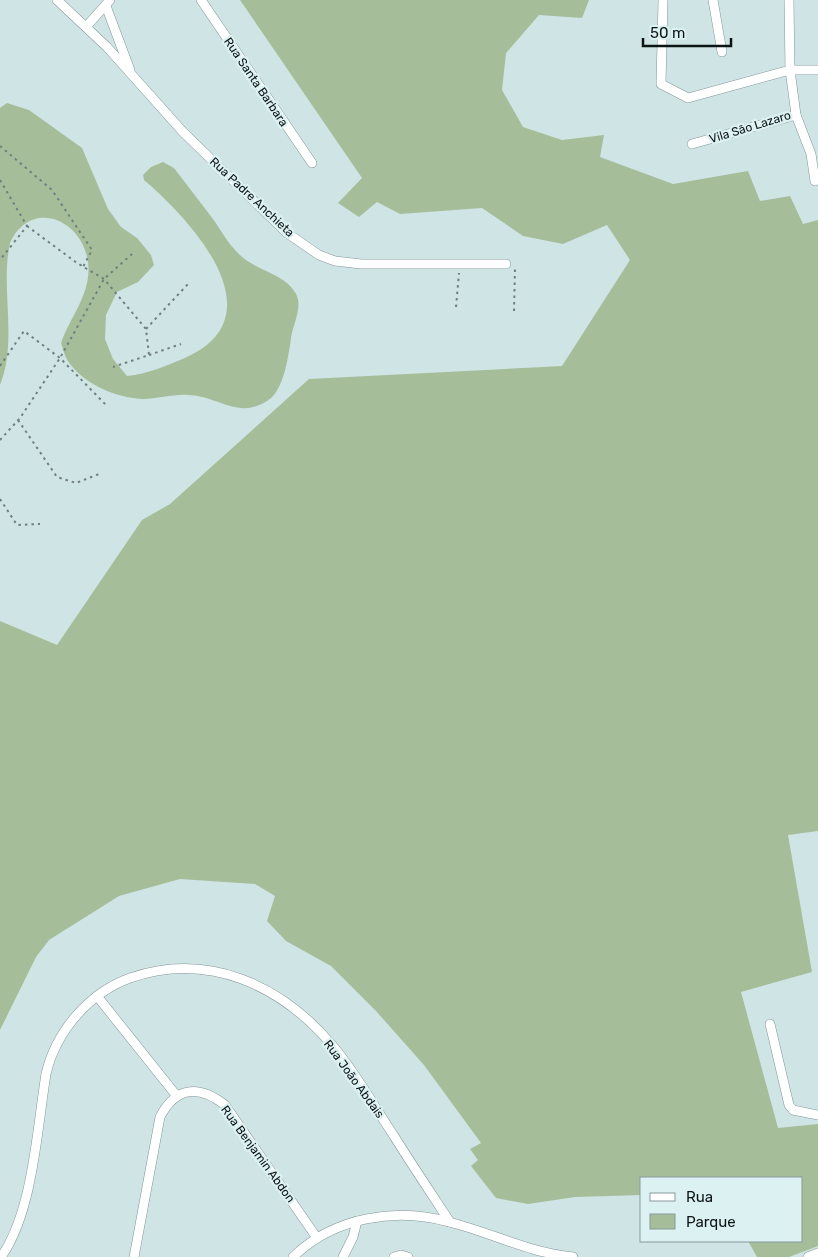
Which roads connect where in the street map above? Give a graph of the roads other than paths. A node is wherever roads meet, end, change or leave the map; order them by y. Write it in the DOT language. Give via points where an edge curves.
graph roads {
  1 [pos="57,0"];
  2 [pos="201,0"];
  3 [pos="663,0"];
  4 [pos="713,0"];
  5 [pos="789,0"];
  6 [pos="108,3"];
  7 [pos="86,27"];
  8 [pos="722,52"];
  9 [pos="790,70"];
  10 [pos="818,70"];
  11 [pos="132,74"];
  12 [pos="796,115"];
  13 [pos="692,144"];
  14 [pos="312,163"];
  15 [pos="815,182"];
  16 [pos="506,264"];
  17 [pos="97,996"];
  18 [pos="770,1024"];
  19 [pos="176,1095"];
  20 [pos="818,1115"];
  21 [pos="357,1221"];
  22 [pos="450,1222"];
  23 [pos="317,1238"];
  24 [pos="818,1253"];
  25 [pos="407,1256"];
  26 [pos="1,1257"];
  27 [pos="134,1257"];
  28 [pos="294,1257"];
  29 [pos="343,1257"];
  30 [pos="394,1257"];
  31 [pos="573,1257"];
  32 [pos="808,1257"];
  1 -- 7 [label="street, Rua Padre Anchieta"];
  2 -- 14 [label="street, Rua Santa Barbara"];
  3 -- 9 [label="street" via="661,84 688,98"];
  4 -- 8 [label="street"];
  5 -- 9 [label="street, Vila São Lazaro"];
  6 -- 7 [label="street"];
  6 -- 11 [label="street"];
  7 -- 11 [label="street, Rua Padre Anchieta"];
  9 -- 10 [label="street"];
  9 -- 12 [label="street, Vila São Lazaro"];
  11 -- 16 [label="street, Rua Padre Anchieta" via="183,132 287,233 319,255 335,261 361,264"];
  12 -- 13 [label="street, Vila São Lazaro"];
  12 -- 15 [label="street" via="811,154"];
  17 -- 19 [label="street"];
  17 -- 22 [label="street, Rua João Abdais" via="123,981 152,971 180,968 215,970 244,978 270,993 302,1015 332,1045"];
  17 -- 26 [label="street, Rua João Abdais" via="64,1029 50,1059 26,1202 11,1243"];
  18 -- 20 [label="street" via="789,1105 794,1110"];
  19 -- 23 [label="street, Rua Benjamin Abdon" via="194,1092 212,1095 225,1106"];
  19 -- 27 [label="street" via="160,1117"];
  21 -- 22 [label="street" via="403,1215"];
  21 -- 23 [label="street"];
  21 -- 29 [label="street"];
  22 -- 31 [label="street" via="528,1249"];
  23 -- 28 [label="street"];
  24 -- 32 [label="street"];
  25 -- 30 [label="street"];
}
